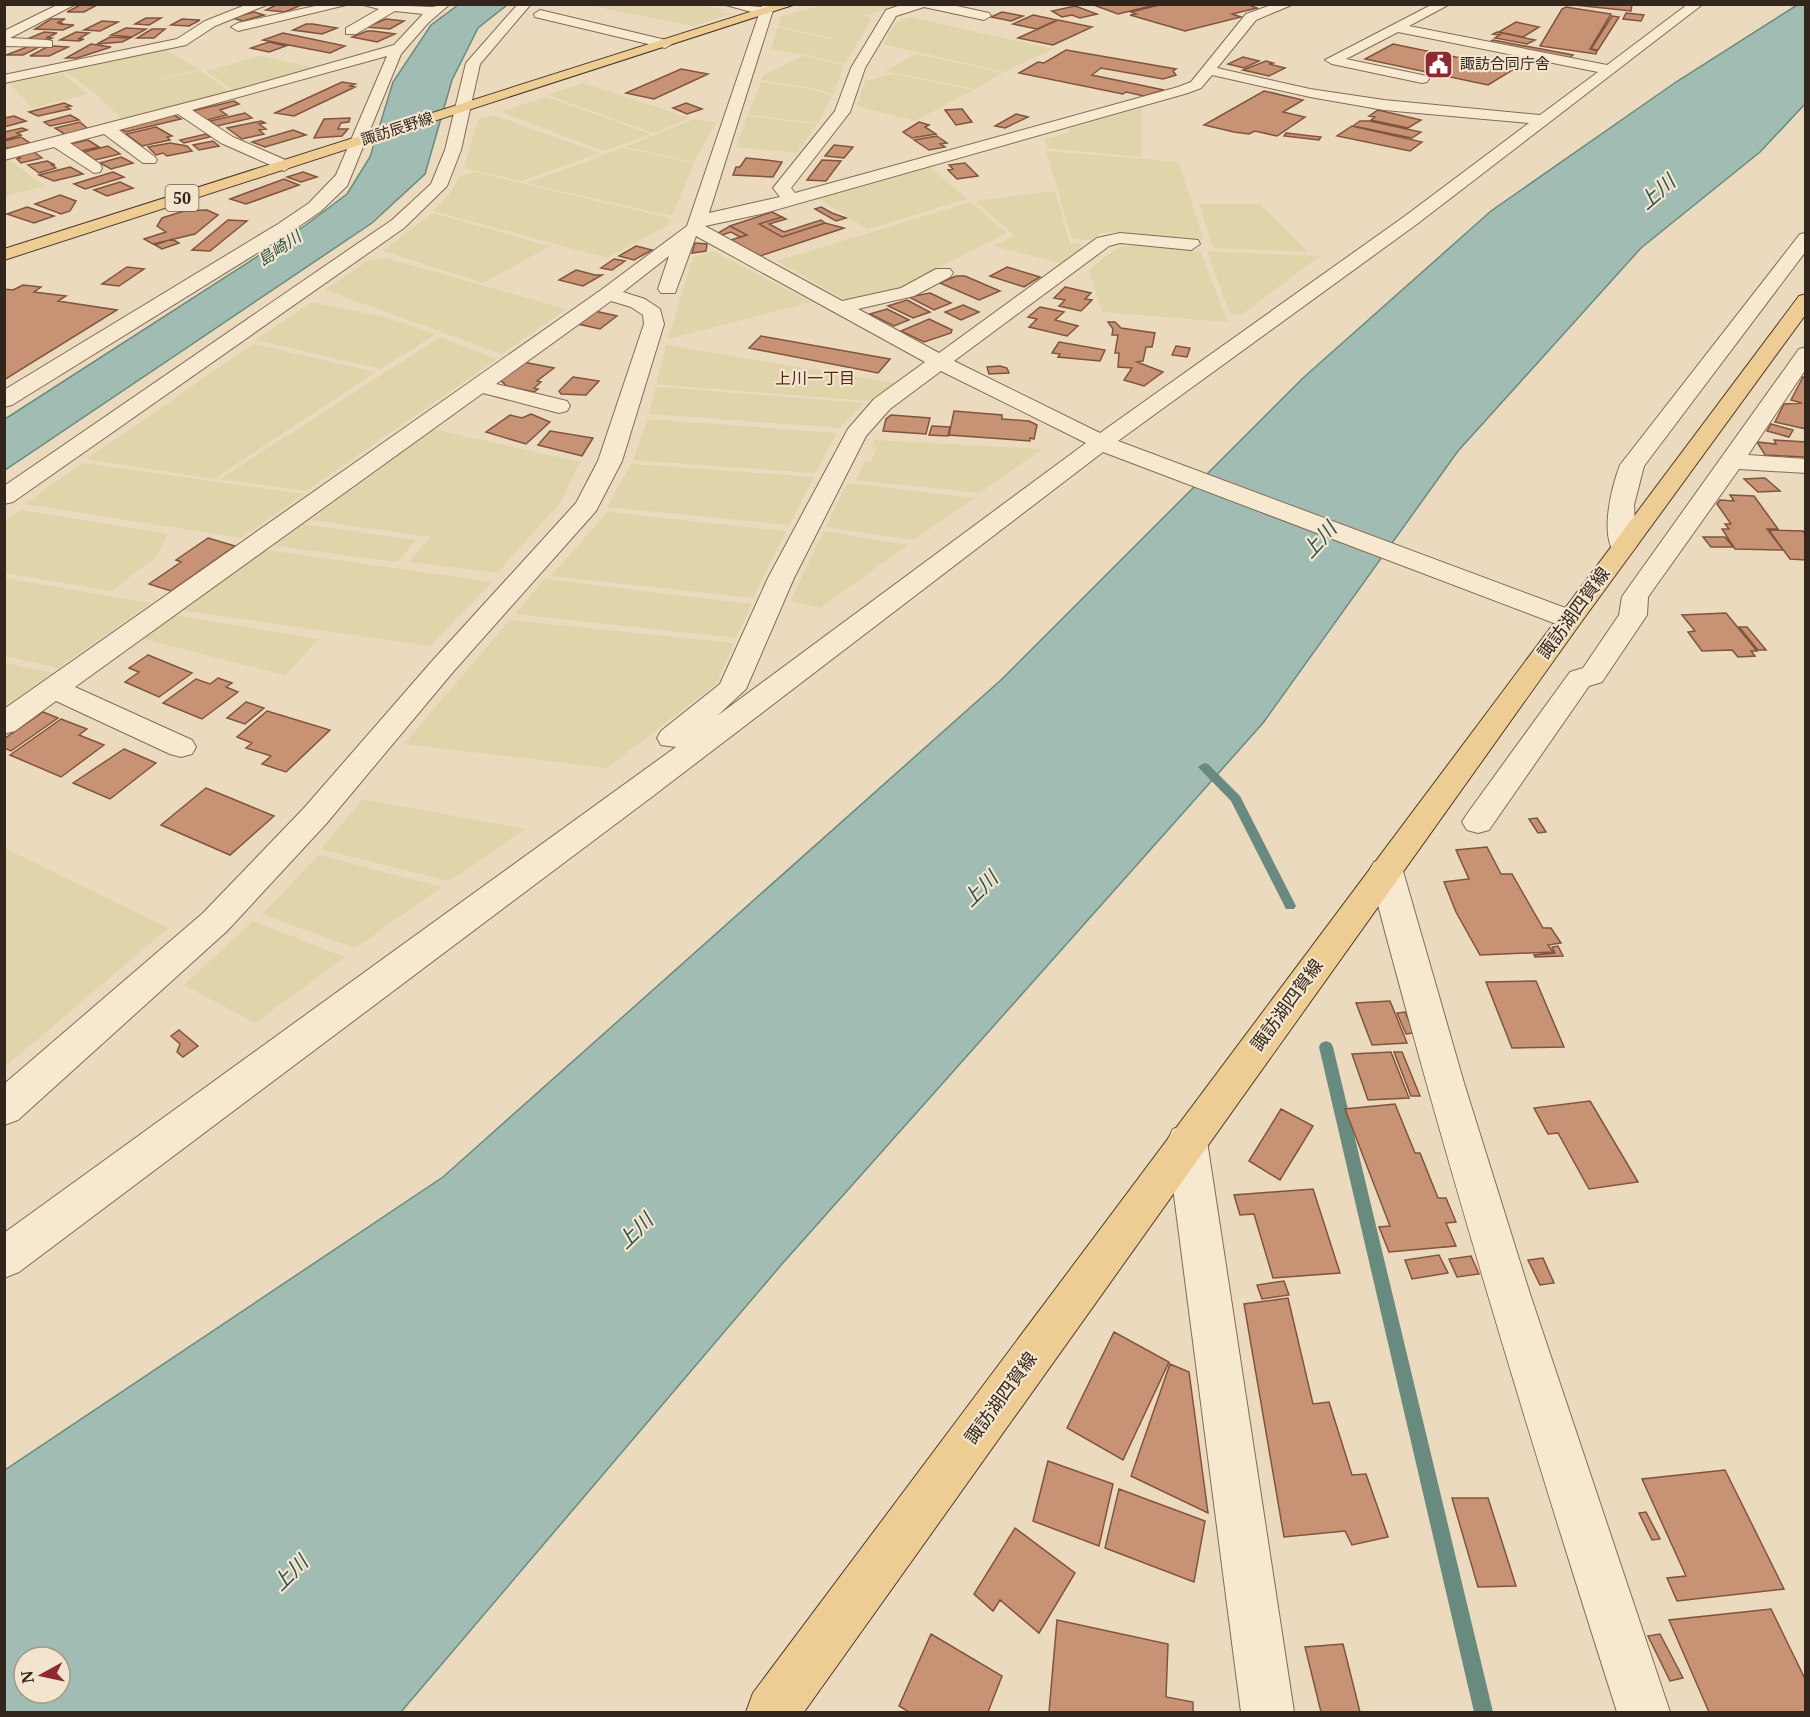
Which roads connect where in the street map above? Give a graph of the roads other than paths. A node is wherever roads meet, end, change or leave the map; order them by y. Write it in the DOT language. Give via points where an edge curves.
graph roads {
  1 [pos="70,4"];
  2 [pos="263,4"];
  3 [pos="344,4"];
  4 [pos="366,4"];
  5 [pos="525,4"];
  6 [pos="728,4"];
  7 [pos="790,4"];
  8 [pos="919,4"];
  9 [pos="928,4"];
  10 [pos="1288,4"];
  11 [pos="1444,4"];
  12 [pos="1697,4"];
  13 [pos="392,7"];
  14 [pos="439,8"];
  15 [pos="767,8"];
  16 [pos="540,15"];
  17 [pos="984,16"];
  18 [pos="1397,28"];
  19 [pos="351,31"];
  20 [pos="188,32"];
  21 [pos="4,36"];
  22 [pos="4,42"];
  23 [pos="47,44"];
  24 [pos="665,44"];
  25 [pos="125,47"];
  26 [pos="398,48"];
  27 [pos="1209,70"];
  28 [pos="1610,70"];
  29 [pos="4,79"];
  30 [pos="1422,79"];
  31 [pos="180,109"];
  32 [pos="458,110"];
  33 [pos="1545,120"];
  34 [pos="109,122"];
  35 [pos="43,129"];
  36 [pos="364,140"];
  37 [pos="59,141"];
  38 [pos="4,155"];
  39 [pos="148,160"];
  40 [pos="284,166"];
  41 [pos="94,168"];
  42 [pos="791,200"];
  43 [pos="693,228"];
  44 [pos="1806,238"];
  45 [pos="1191,244"];
  46 [pos="4,255"];
  47 [pos="943,273"];
  48 [pos="668,289"];
  49 [pos="608,294"];
  50 [pos="1806,300"];
  51 [pos="840,307"];
  52 [pos="1806,353"];
  53 [pos="940,362"];
  54 [pos="479,386"];
  55 [pos="4,400"];
  56 [pos="1123,404"];
  57 [pos="559,406"];
  58 [pos="1104,444"];
  59 [pos="1732,461"];
  60 [pos="1806,466"];
  61 [pos="4,497"];
  62 [pos="1623,547"];
  63 [pos="1558,616"];
  64 [pos="54,689"];
  65 [pos="4,724"];
  66 [pos="182,747"];
  67 [pos="642,788"];
  68 [pos="1478,822"];
  69 [pos="1386,871"];
  70 [pos="4,1108"];
  71 [pos="1187,1141"];
  72 [pos="4,1258"];
  73 [pos="775,1711"];
  74 [pos="1268,1713"];
  75 [pos="1644,1713"];
  1 -- 21 [label="street"];
  2 -- 20 [label="street" via="221,16"];
  3 -- 20 [label="street"];
  4 -- 13 [label="street"];
  5 -- 32 [label="street" via="473,63"];
  6 -- 15 [label="street"];
  7 -- 15 [label="main road, 諏訪辰野線 / 50"];
  8 -- 42 [label="street" via="891,13 858,68 842,112 782,188"];
  9 -- 17 [label="street"];
  10 -- 27 [label="street" via="1251,17"];
  11 -- 18 [label="street"];
  12 -- 28 [label="street"];
  13 -- 14 [label="street"];
  13 -- 19 [label="street"];
  14 -- 26 [label="street"];
  15 -- 24 [label="main road, 諏訪辰野線 / 50"];
  15 -- 43 [label="street"];
  16 -- 24 [label="street"];
  18 -- 28 [label="street"];
  18 -- 30 [label="street" via="1332,60"];
  20 -- 25 [label="street"];
  20 -- 29 [label="street" via="181,42"];
  22 -- 23 [label="street"];
  24 -- 32 [label="main road, 諏訪辰野線 / 50"];
  26 -- 31 [label="street"];
  26 -- 36 [label="street" via="383,71"];
  27 -- 33 [label="street" via="1384,105"];
  27 -- 42 [label="street" via="1196,85 1183,90"];
  28 -- 33 [label="street"];
  31 -- 34 [label="street"];
  31 -- 40 [label="street" via="227,140"];
  32 -- 36 [label="main road, 諏訪辰野線 / 50"];
  32 -- 61 [label="street" via="453,150 438,186 398,224"];
  33 -- 58 [label="street"];
  34 -- 37 [label="street"];
  34 -- 39 [label="street"];
  35 -- 37 [label="street"];
  36 -- 40 [label="main road, 諏訪辰野線 / 50"];
  36 -- 55 [label="street" via="342,180 311,209"];
  37 -- 38 [label="street"];
  37 -- 41 [label="street"];
  40 -- 46 [label="main road, 諏訪辰野線 / 50"];
  42 -- 43 [label="street"];
  43 -- 48 [label="street"];
  43 -- 49 [label="street"];
  43 -- 51 [label="street"];
  44 -- 62 [label="street" via="1632,465 1623,485 1619,518"];
  45 -- 53 [label="street" via="1120,238 1103,243 968,331"];
  47 -- 51 [label="street" via="907,292"];
  49 -- 54 [label="street"];
  49 -- 70 [label="street" via="638,303 653,313 654,324 609,461 587,506 315,816 215,922"];
  50 -- 62 [label="main road, 諏訪湖四賀線"];
  51 -- 53 [label="street"];
  52 -- 59 [label="street"];
  53 -- 58 [label="street"];
  53 -- 67 [label="street" via="882,404 856,434 781,579 732,689 640,765"];
  54 -- 57 [label="street"];
  54 -- 64 [label="street"];
  56 -- 58 [label="street"];
  58 -- 63 [label="street"];
  58 -- 67 [label="street"];
  59 -- 60 [label="street"];
  59 -- 68 [label="street" via="1635,597 1633,615 1592,676 1580,678"];
  62 -- 63 [label="main road, 諏訪湖四賀線"];
  63 -- 69 [label="main road, 諏訪湖四賀線"];
  64 -- 65 [label="street"];
  64 -- 66 [label="street"];
  67 -- 72 [label="street"];
  69 -- 71 [label="main road, 諏訪湖四賀線"];
  69 -- 75 [label="street" via="1553,1440"];
  71 -- 73 [label="main road, 諏訪湖四賀線"];
  71 -- 74 [label="street"];
}
